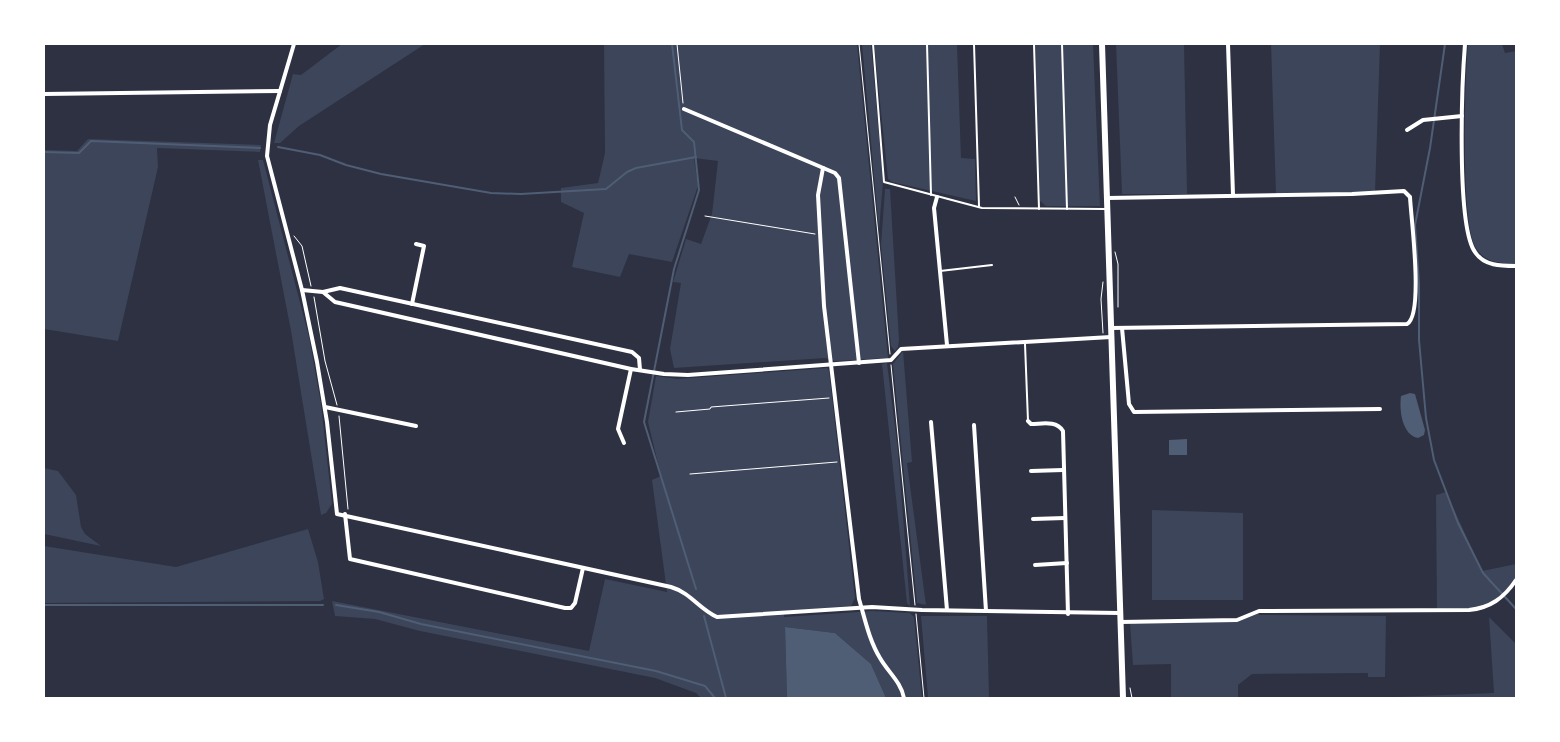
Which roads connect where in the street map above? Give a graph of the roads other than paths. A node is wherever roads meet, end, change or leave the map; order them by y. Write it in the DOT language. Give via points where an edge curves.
graph roads {
  1 [pos="294,44"];
  2 [pos="873,44"];
  3 [pos="927,44"];
  4 [pos="974,44"];
  5 [pos="1034,44"];
  6 [pos="1062,44"];
  7 [pos="1102,44"];
  8 [pos="1228,44"];
  9 [pos="1466,44"];
  10 [pos="280,91"];
  11 [pos="44,94"];
  12 [pos="684,109"];
  13 [pos="1462,116"];
  14 [pos="1407,130"];
  15 [pos="823,168"];
  16 [pos="931,195"];
  17 [pos="1232,195"];
  18 [pos="937,197"];
  19 [pos="1107,198"];
  20 [pos="979,207"];
  21 [pos="1039,209"];
  22 [pos="1067,209"];
  23 [pos="1107,209"];
  24 [pos="416,244"];
  25 [pos="992,265"];
  26 [pos="1516,266"];
  27 [pos="940,270"];
  28 [pos="302,290"];
  29 [pos="323,292"];
  30 [pos="412,304"];
  31 [pos="1111,328"];
  32 [pos="1122,328"];
  33 [pos="1111,337"];
  34 [pos="1024,341"];
  35 [pos="947,346"];
  36 [pos="859,363"];
  37 [pos="830,365"];
  38 [pos="632,369"];
  39 [pos="640,370"];
  40 [pos="325,407"];
  41 [pos="1380,409"];
  42 [pos="1028,421"];
  43 [pos="931,422"];
  44 [pos="974,425"];
  45 [pos="416,426"];
  46 [pos="624,443"];
  47 [pos="1063,470"];
  48 [pos="1031,471"];
  49 [pos="347,515"];
  50 [pos="1065,518"];
  51 [pos="1033,519"];
  52 [pos="1067,563"];
  53 [pos="1035,565"];
  54 [pos="583,568"];
  55 [pos="1516,580"];
  56 [pos="862,608"];
  57 [pos="947,610"];
  58 [pos="986,611"];
  59 [pos="1068,614"];
  60 [pos="1120,614"];
  61 [pos="1120,622"];
  62 [pos="904,698"];
  63 [pos="1123,698"];
  1 -- 10 [label="street"];
  2 -- 16 [label="lane" via="884,182"];
  3 -- 16 [label="lane"];
  4 -- 20 [label="lane"];
  5 -- 21 [label="lane"];
  6 -- 22 [label="lane"];
  7 -- 19 [label="main road"];
  8 -- 17 [label="street"];
  9 -- 13 [label="street"];
  10 -- 11 [label="street"];
  10 -- 28 [label="street" via="267,140 267,156"];
  12 -- 15 [label="street"];
  13 -- 14 [label="street" via="1431,119 1416,123"];
  13 -- 26 [label="street" via="1465,217 1469,241 1476,254 1487,262"];
  15 -- 36 [label="street" via="839,178"];
  15 -- 37 [label="street" via="818,195"];
  16 -- 18 [label="lane"];
  17 -- 19 [label="street"];
  17 -- 32 [label="street" via="1408,193 1416,304 1414,317 1407,324"];
  18 -- 20 [label="lane"];
  18 -- 27 [label="street" via="934,208"];
  19 -- 23 [label="main road"];
  20 -- 21 [label="lane"];
  21 -- 22 [label="lane"];
  22 -- 23 [label="lane"];
  23 -- 31 [label="main road"];
  24 -- 30 [label="street" via="424,246"];
  25 -- 27 [label="lane"];
  27 -- 35 [label="street"];
  28 -- 29 [label="street"];
  28 -- 40 [label="street"];
  29 -- 30 [label="street" via="340,288"];
  29 -- 38 [label="street" via="335,302"];
  30 -- 39 [label="street" via="632,352 639,358"];
  31 -- 32 [label="street"];
  31 -- 33 [label="main road"];
  32 -- 41 [label="street" via="1129,402 1134,412"];
  33 -- 34 [label="street"];
  33 -- 60 [label="main road"];
  34 -- 35 [label="street"];
  34 -- 42 [label="lane"];
  35 -- 36 [label="street" via="901,349 891,360"];
  36 -- 37 [label="street"];
  37 -- 39 [label="street" via="688,375"];
  37 -- 56 [label="street"];
  38 -- 39 [label="street"];
  38 -- 46 [label="street" via="618,429"];
  40 -- 45 [label="street"];
  40 -- 49 [label="street" via="337,514"];
  42 -- 47 [label="street" via="1031,424 1060,426 1063,431"];
  43 -- 57 [label="street"];
  44 -- 58 [label="street"];
  47 -- 48 [label="street"];
  47 -- 50 [label="street"];
  49 -- 54 [label="street"];
  49 -- 54 [label="street" via="350,559 565,608 571,608 575,603"];
  50 -- 51 [label="street"];
  50 -- 52 [label="street"];
  52 -- 53 [label="street"];
  52 -- 59 [label="street"];
  54 -- 56 [label="street" via="683,591 717,617"];
  55 -- 61 [label="street" via="1496,602 1485,608 1469,610 1259,611 1237,620"];
  56 -- 57 [label="street"];
  56 -- 62 [label="street" via="880,659"];
  57 -- 58 [label="street"];
  58 -- 59 [label="street"];
  59 -- 60 [label="street"];
  60 -- 61 [label="main road"];
  61 -- 63 [label="main road"];
}
